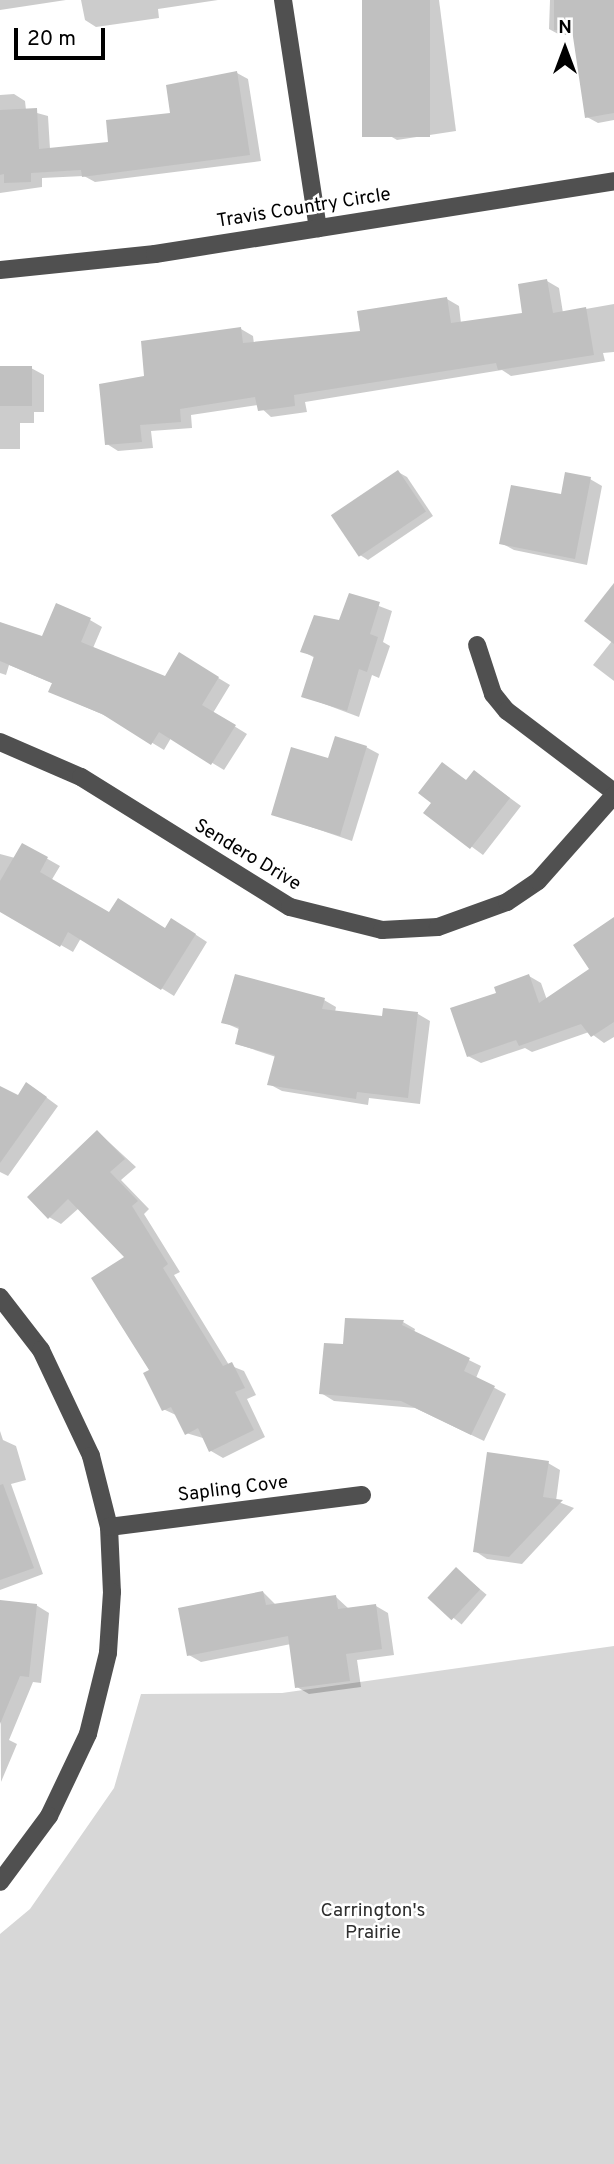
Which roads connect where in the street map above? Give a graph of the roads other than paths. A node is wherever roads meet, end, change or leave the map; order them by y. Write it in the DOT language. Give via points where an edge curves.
graph roads {
  1 [pos="283,0"];
  2 [pos="614,181"];
  3 [pos="318,228"];
  4 [pos="0,270"];
  5 [pos="477,645"];
  6 [pos="0,742"];
  7 [pos="614,794"];
  8 [pos="0,1297"];
  9 [pos="362,1495"];
  10 [pos="109,1527"];
  11 [pos="0,1882"];
  1 -- 3 [label="street"];
  2 -- 3 [label="street, Travis Country Circle"];
  3 -- 4 [label="street, Travis Country Circle" via="155,254"];
  5 -- 7 [label="street" via="493,694 507,711"];
  6 -- 7 [label="street, Sendero Drive" via="81,777 290,907 382,930 438,927 507,902 538,881"];
  8 -- 10 [label="street" via="41,1350 68,1403 91,1456"];
  9 -- 10 [label="street, Sapling Cove"];
  10 -- 11 [label="street" via="113,1592 108,1653 94,1713 49,1816"];
}
